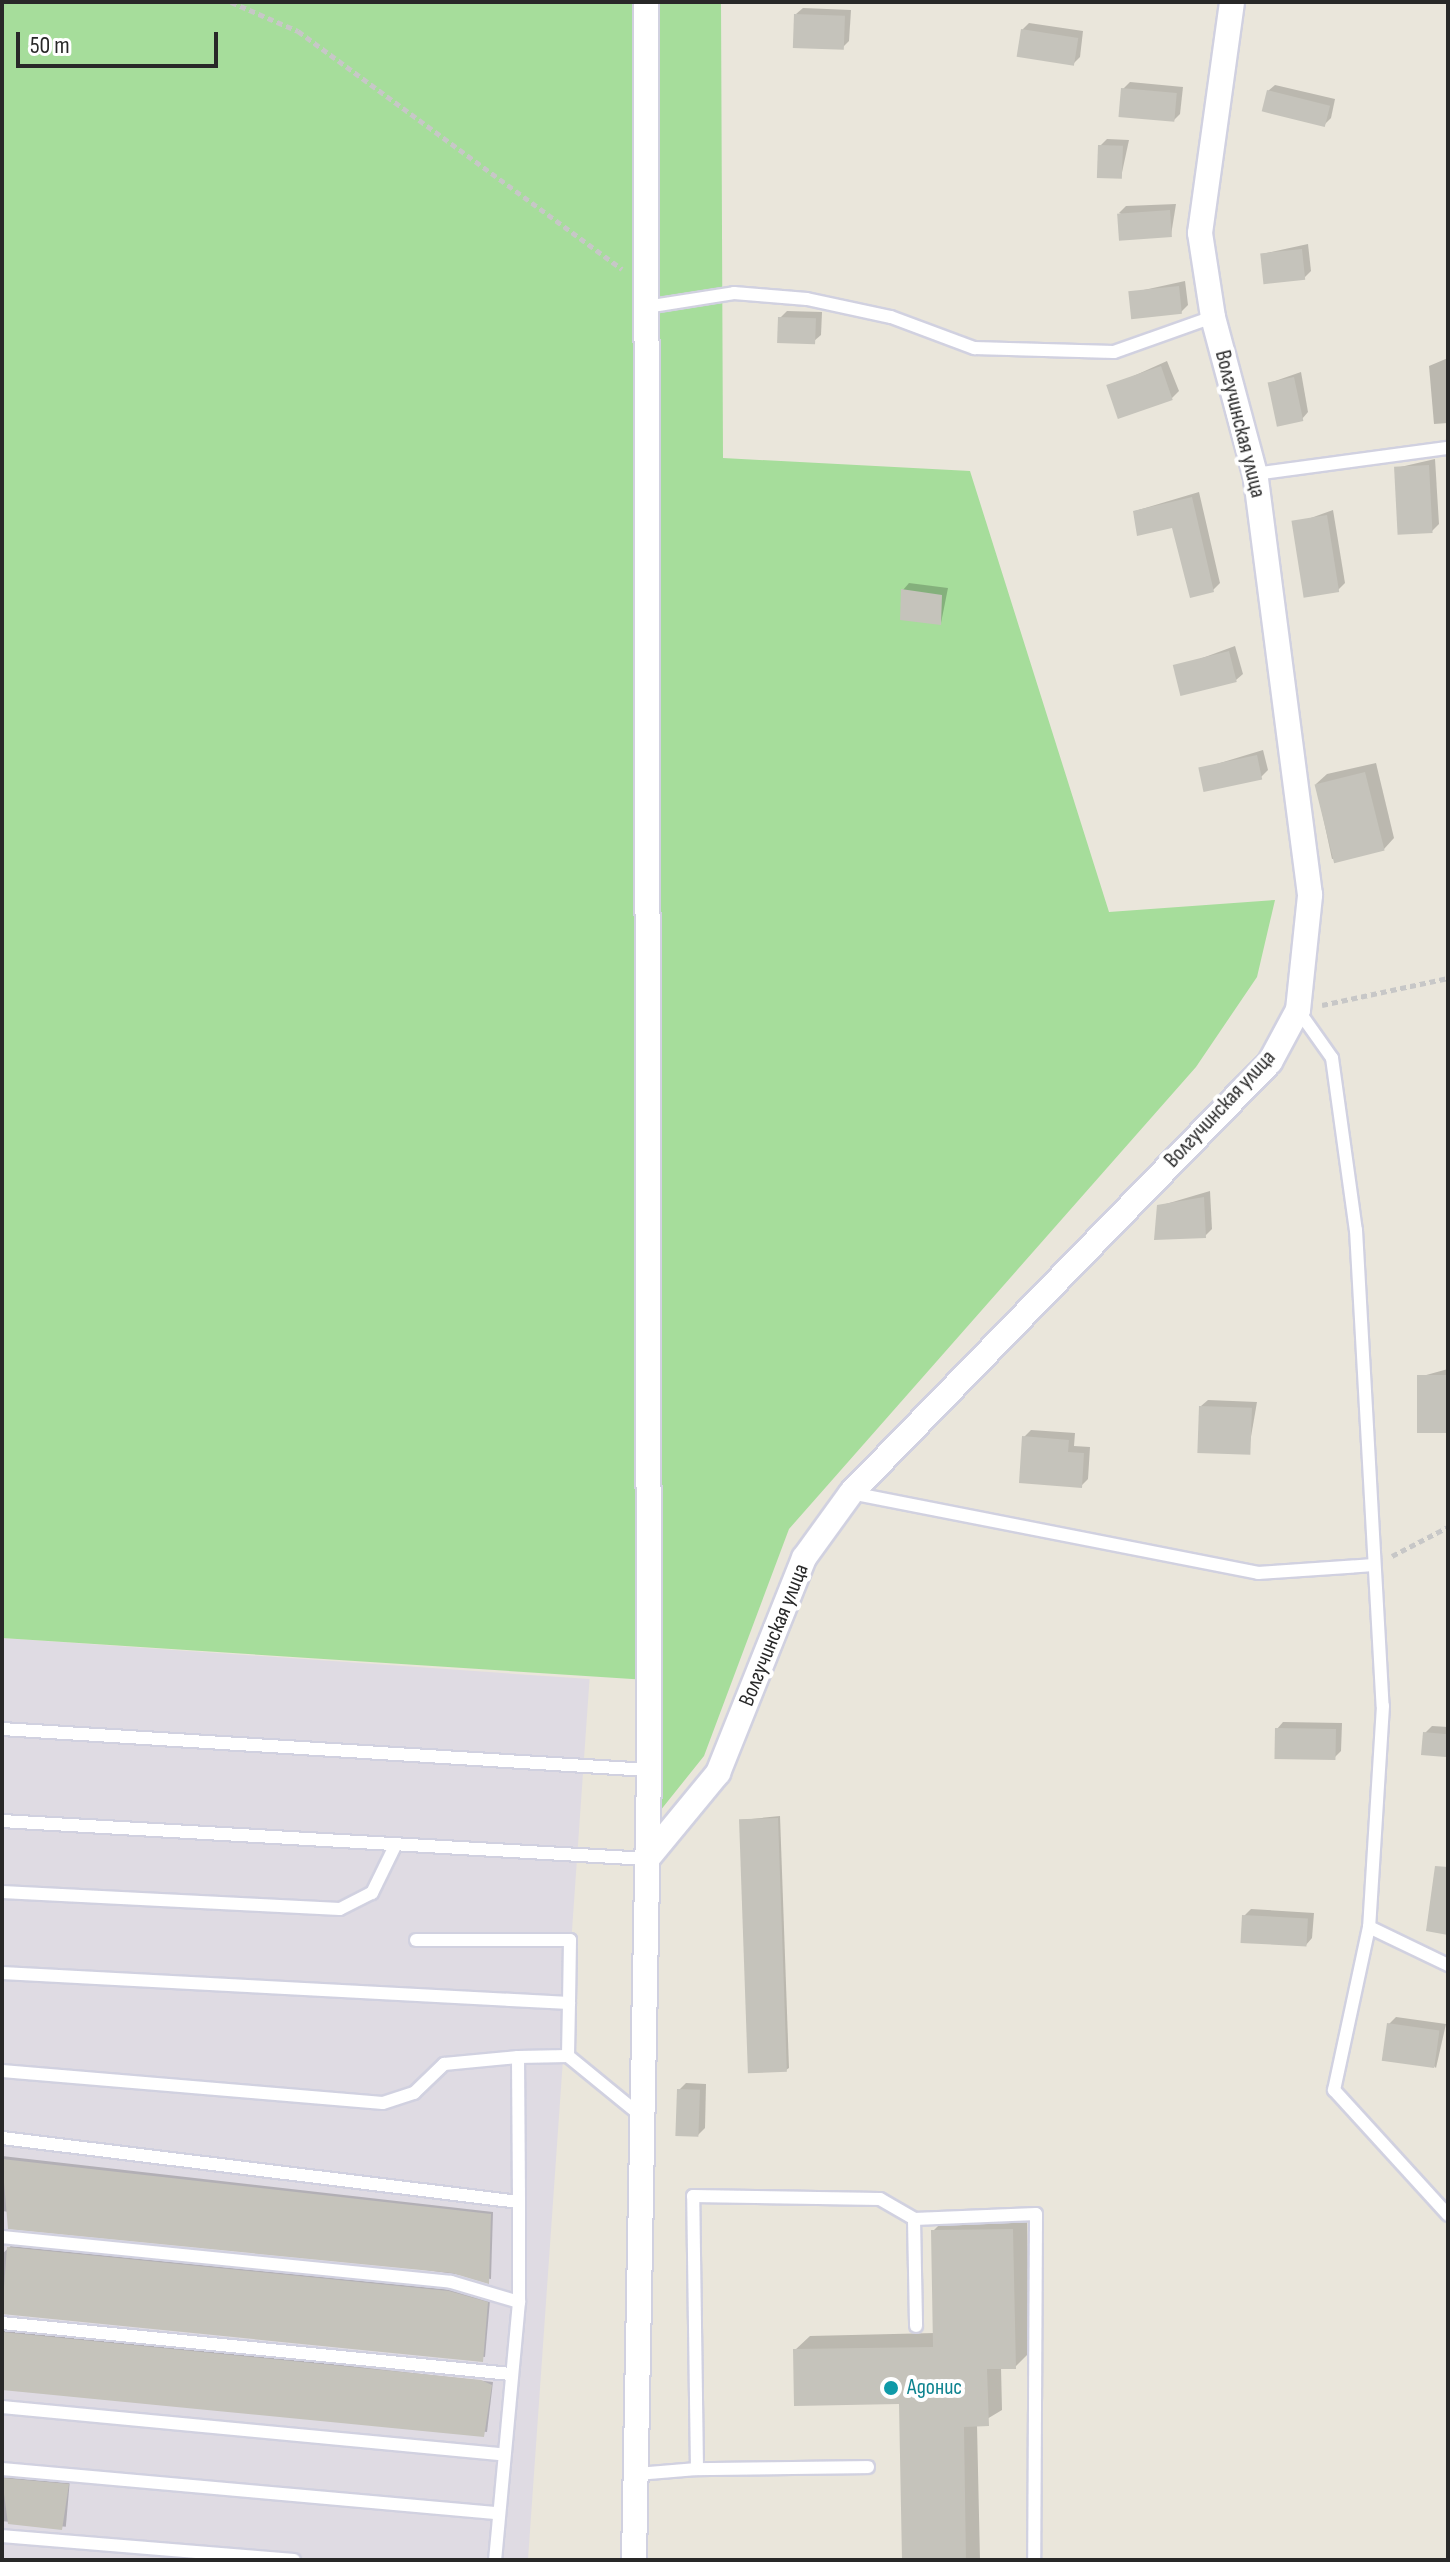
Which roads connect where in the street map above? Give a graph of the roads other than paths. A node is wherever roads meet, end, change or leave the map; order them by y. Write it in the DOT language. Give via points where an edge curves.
graph roads {
  1 [pos="646,2"];
  2 [pos="1232,2"];
  3 [pos="646,297"];
  4 [pos="1213,317"];
  5 [pos="1448,448"];
  6 [pos="1255,474"];
  7 [pos="1298,1010"];
  8 [pos="851,1493"];
  9 [pos="1374,1565"];
  10 [pos="2,1729"];
  11 [pos="649,1770"];
  12 [pos="2,1821"];
  13 [pos="395,1846"];
  14 [pos="647,1859"];
  15 [pos="2,1892"];
  16 [pos="1369,1927"];
  17 [pos="416,1940"];
  18 [pos="1448,1965"];
  19 [pos="2,1973"];
  20 [pos="569,2003"];
  21 [pos="568,2056"];
  22 [pos="518,2057"];
  23 [pos="2,2071"];
  24 [pos="640,2115"];
  25 [pos="2,2138"];
  26 [pos="519,2202"];
  27 [pos="1448,2215"];
  28 [pos="914,2219"];
  29 [pos="2,2237"];
  30 [pos="519,2302"];
  31 [pos="2,2323"];
  32 [pos="916,2326"];
  33 [pos="510,2374"];
  34 [pos="2,2407"];
  35 [pos="499,2454"];
  36 [pos="868,2467"];
  37 [pos="2,2469"];
  38 [pos="697,2469"];
  39 [pos="637,2474"];
  40 [pos="495,2513"];
  41 [pos="2,2536"];
  42 [pos="294,2560"];
  43 [pos="495,2560"];
  44 [pos="634,2560"];
  45 [pos="1034,2560"];
  1 -- 3 [label="street"];
  2 -- 4 [label="street, Волгучинская улица" via="1200,233"];
  3 -- 4 [label="lane" via="734,293 807,299 891,317 974,348 1114,352"];
  3 -- 11 [label="street"];
  4 -- 6 [label="street, Волгучинская улица"];
  5 -- 6 [label="lane"];
  6 -- 7 [label="street, Волгучинская улица" via="1310,895"];
  7 -- 8 [label="street, Волгучинская улица" via="1270,1062"];
  7 -- 9 [label="lane" via="1332,1058 1356,1230"];
  8 -- 9 [label="lane" via="1258,1573"];
  8 -- 14 [label="street, Волгучинская улица" via="804,1558 718,1773"];
  9 -- 16 [label="lane" via="1383,1706"];
  10 -- 11 [label="lane"];
  11 -- 14 [label="street"];
  12 -- 13 [label="lane"];
  13 -- 14 [label="lane"];
  13 -- 15 [label="lane" via="372,1893 340,1909"];
  14 -- 24 [label="street"];
  16 -- 18 [label="lane"];
  16 -- 27 [label="lane" via="1334,2090"];
  17 -- 20 [label="lane" via="570,1940"];
  19 -- 20 [label="lane"];
  20 -- 21 [label="lane"];
  21 -- 22 [label="lane"];
  21 -- 24 [label="lane"];
  22 -- 23 [label="lane" via="444,2064 414,2093 383,2103"];
  22 -- 26 [label="lane"];
  24 -- 39 [label="street"];
  25 -- 26 [label="lane"];
  26 -- 30 [label="lane"];
  28 -- 32 [label="lane"];
  28 -- 38 [label="lane" via="880,2199 693,2196"];
  28 -- 45 [label="lane" via="1036,2214"];
  29 -- 30 [label="lane" via="451,2282"];
  30 -- 33 [label="lane"];
  31 -- 33 [label="lane"];
  33 -- 35 [label="lane"];
  34 -- 35 [label="lane"];
  35 -- 40 [label="lane"];
  36 -- 38 [label="lane"];
  37 -- 40 [label="lane"];
  38 -- 39 [label="lane"];
  39 -- 44 [label="street"];
  40 -- 43 [label="lane"];
  41 -- 42 [label="lane"];
}
